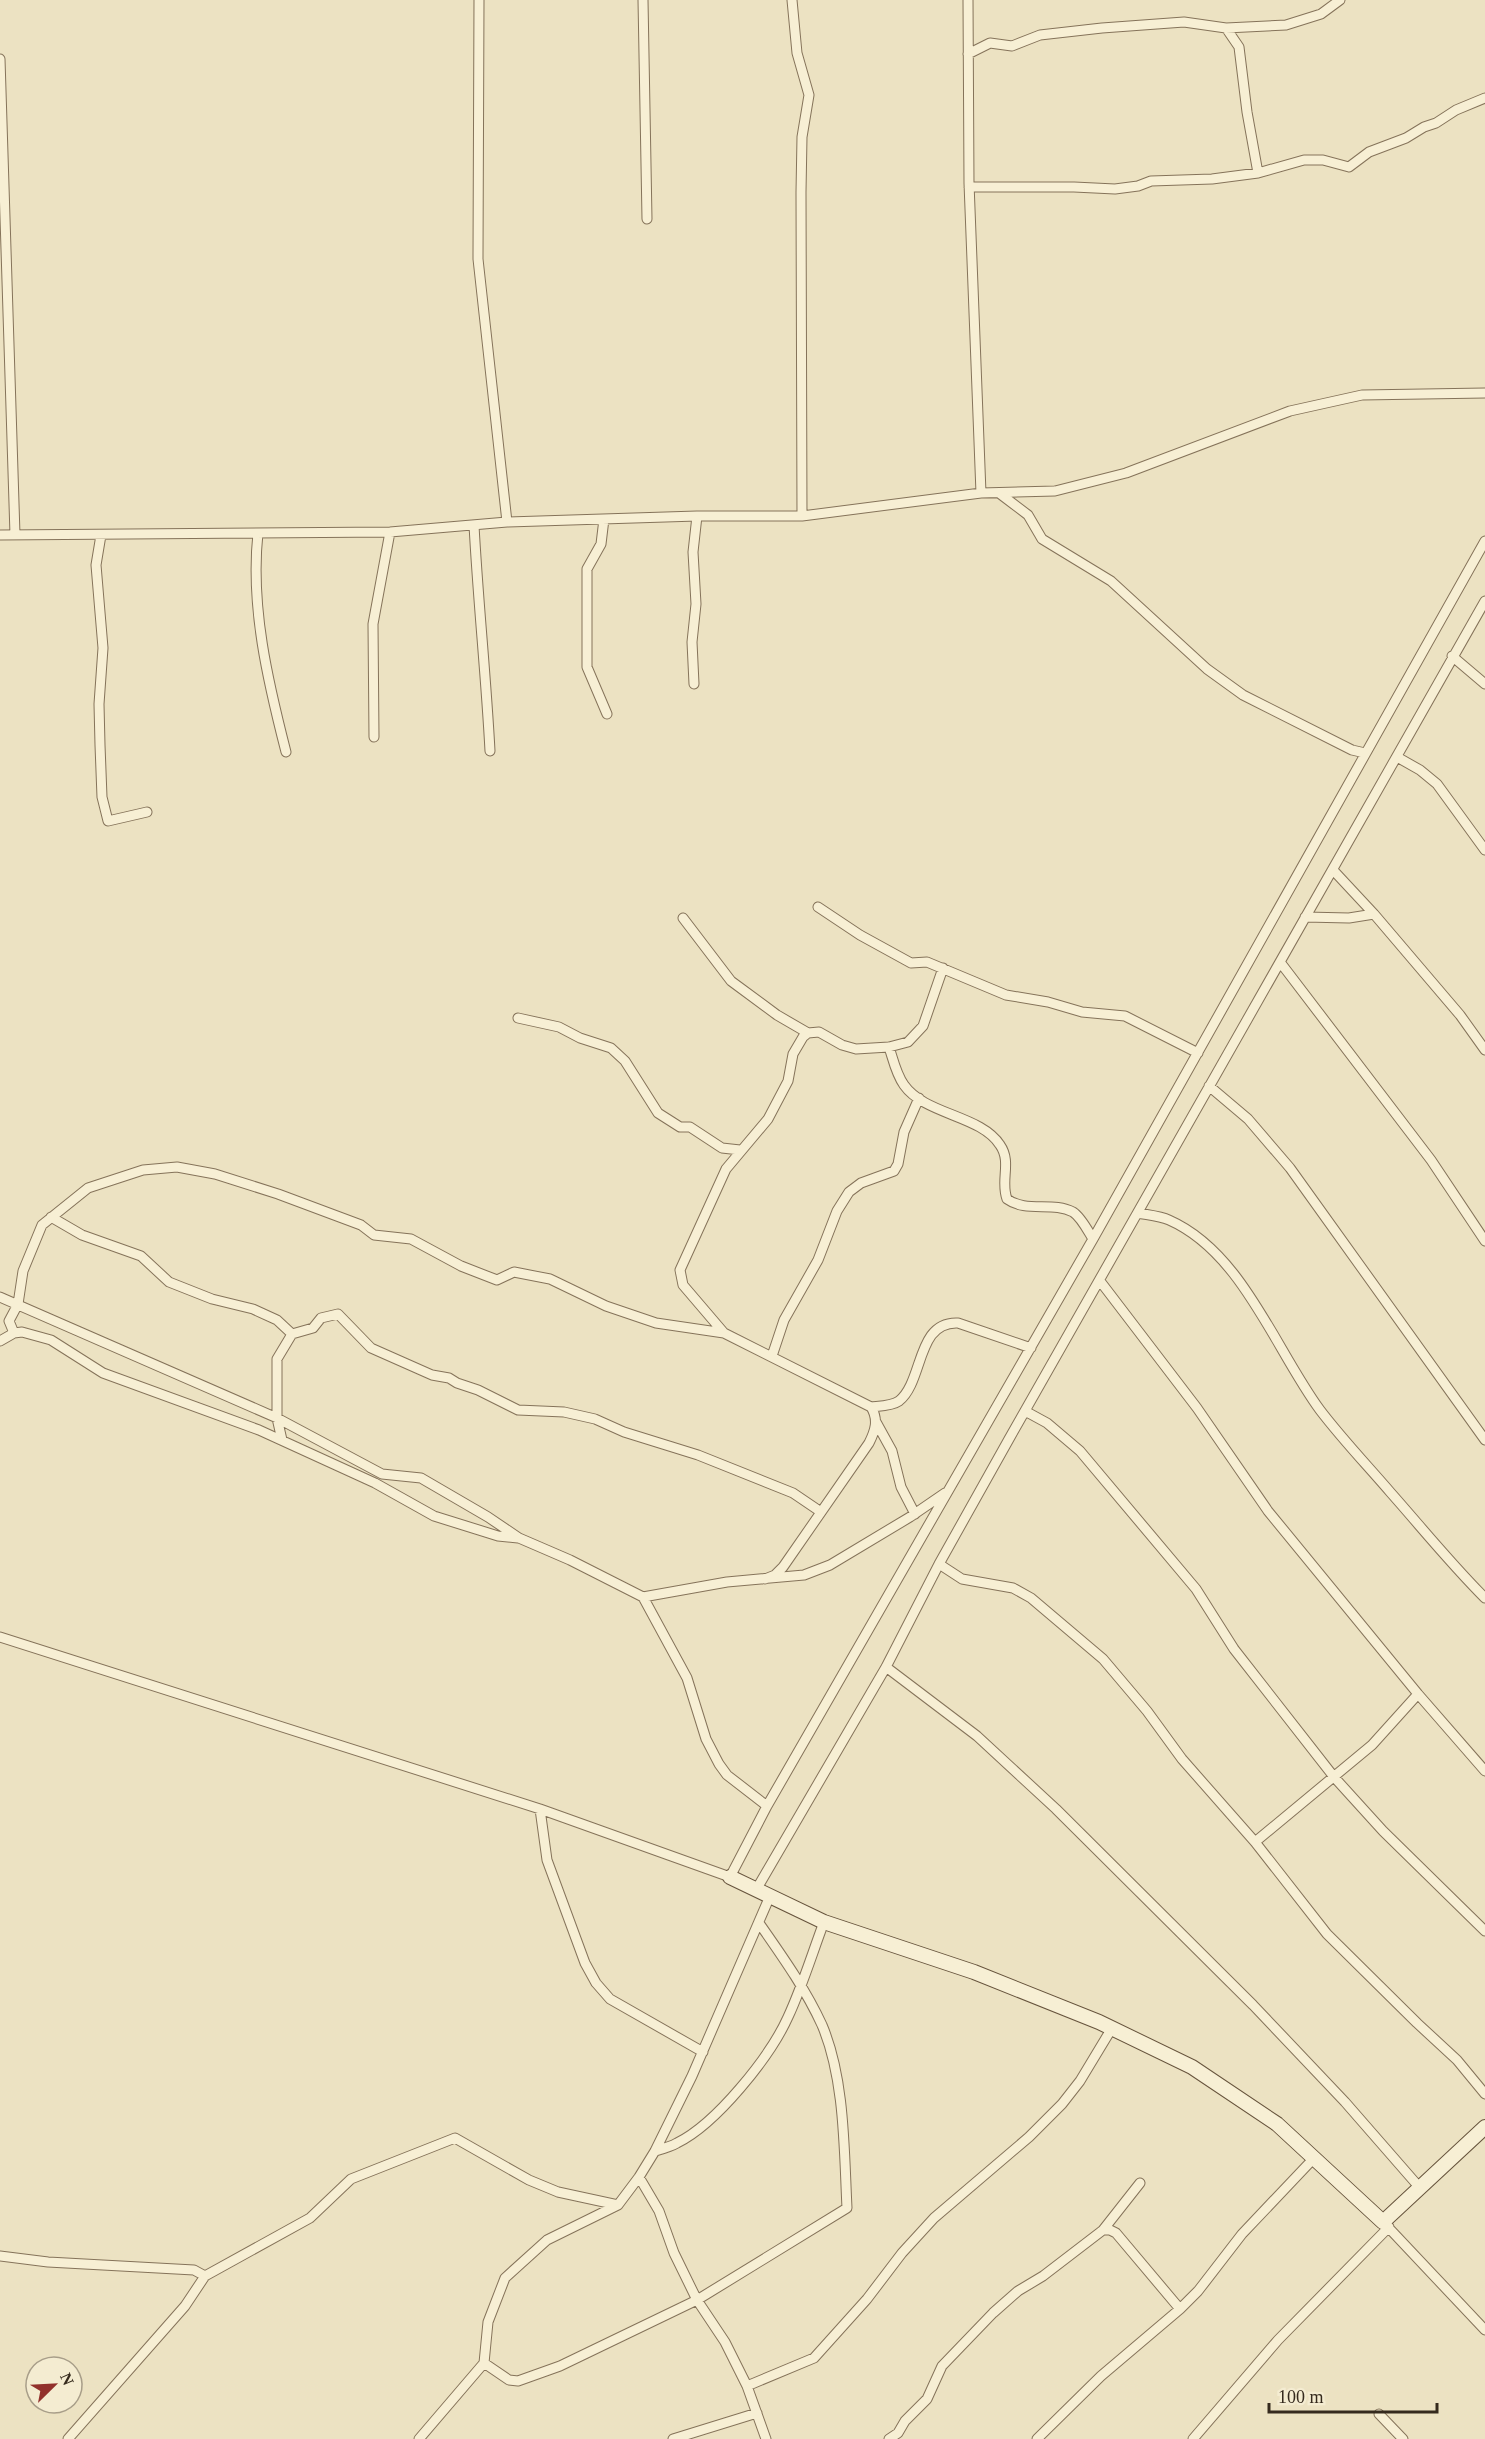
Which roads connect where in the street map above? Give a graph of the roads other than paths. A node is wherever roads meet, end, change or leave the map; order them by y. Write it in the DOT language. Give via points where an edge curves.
graph roads {
  1 [pos="479,0"];
  2 [pos="643,0"];
  3 [pos="792,0"];
  4 [pos="968,0"];
  5 [pos="1340,0"];
  6 [pos="1226,28"];
  7 [pos="968,54"];
  8 [pos="0,59"];
  9 [pos="1485,98"];
  10 [pos="1258,173"];
  11 [pos="969,187"];
  12 [pos="647,219"];
  13 [pos="1485,393"];
  14 [pos="981,493"];
  15 [pos="999,493"];
  16 [pos="697,516"];
  17 [pos="802,516"];
  18 [pos="604,519"];
  19 [pos="507,522"];
  20 [pos="474,525"];
  21 [pos="390,532"];
  22 [pos="258,533"];
  23 [pos="0,535"];
  24 [pos="15,535"];
  25 [pos="101,535"];
  26 [pos="1485,541"];
  27 [pos="1485,602"];
  28 [pos="1452,656"];
  29 [pos="694,684"];
  30 [pos="1485,684"];
  31 [pos="607,714"];
  32 [pos="374,737"];
  33 [pos="490,751"];
  34 [pos="286,752"];
  35 [pos="1365,753"];
  36 [pos="1397,757"];
  37 [pos="147,812"];
  38 [pos="1485,850"];
  39 [pos="1333,870"];
  40 [pos="818,907"];
  41 [pos="1374,914"];
  42 [pos="684,918"];
  43 [pos="1305,918"];
  44 [pos="1280,962"];
  45 [pos="943,968"];
  46 [pos="518,1018"];
  47 [pos="808,1033"];
  48 [pos="889,1047"];
  49 [pos="1485,1050"];
  50 [pos="1198,1053"];
  51 [pos="1209,1086"];
  52 [pos="919,1098"];
  53 [pos="740,1150"];
  54 [pos="1138,1213"];
  55 [pos="51,1217"];
  56 [pos="1093,1239"];
  57 [pos="1485,1241"];
  58 [pos="1100,1281"];
  59 [pos="0,1296"];
  60 [pos="18,1304"];
  61 [pos="14,1333"];
  62 [pos="292,1334"];
  63 [pos="724,1334"];
  64 [pos="0,1341"];
  65 [pos="1031,1348"];
  66 [pos="772,1356"];
  67 [pos="871,1407"];
  68 [pos="1025,1412"];
  69 [pos="277,1418"];
  70 [pos="876,1422"];
  71 [pos="282,1440"];
  72 [pos="1485,1440"];
  73 [pos="949,1489"];
  74 [pos="821,1512"];
  75 [pos="915,1514"];
  76 [pos="519,1538"];
  77 [pos="939,1564"];
  78 [pos="765,1579"];
  79 [pos="643,1597"];
  80 [pos="1485,1598"];
  81 [pos="0,1637"];
  82 [pos="886,1667"];
  83 [pos="1418,1695"];
  84 [pos="1485,1771"];
  85 [pos="1334,1777"];
  86 [pos="767,1806"];
  87 [pos="540,1809"];
  88 [pos="1255,1842"];
  89 [pos="730,1877"];
  90 [pos="756,1890"];
  91 [pos="770,1896"];
  92 [pos="824,1922"];
  93 [pos="759,1923"];
  94 [pos="1485,1931"];
  95 [pos="801,1984"];
  96 [pos="1112,2028"];
  97 [pos="703,2052"];
  98 [pos="1485,2094"];
  99 [pos="1485,2127"];
  100 [pos="655,2151"];
  101 [pos="1315,2157"];
  102 [pos="639,2177"];
  103 [pos="1140,2183"];
  104 [pos="1420,2188"];
  105 [pos="618,2205"];
  106 [pos="1386,2224"];
  107 [pos="1103,2230"];
  108 [pos="0,2256"];
  109 [pos="205,2276"];
  110 [pos="697,2300"];
  111 [pos="1180,2309"];
  112 [pos="1485,2330"];
  113 [pos="484,2363"];
  114 [pos="747,2386"];
  115 [pos="757,2413"];
  116 [pos="1379,2414"];
  117 [pos="68,2439"];
  118 [pos="419,2439"];
  119 [pos="673,2439"];
  120 [pos="766,2439"];
  121 [pos="889,2439"];
  122 [pos="1037,2439"];
  123 [pos="1192,2439"];
  124 [pos="1403,2439"];
  1 -- 19 [label="street" via="478,259"];
  2 -- 12 [label="street"];
  3 -- 17 [label="street" via="797,53 809,95 802,137 801,192"];
  4 -- 7 [label="street"];
  5 -- 6 [label="street" via="1321,14 1286,25"];
  6 -- 7 [label="street" via="1184,22 1102,28 1040,35 1012,46 990,43"];
  6 -- 10 [label="street" via="1239,47"];
  7 -- 11 [label="street"];
  8 -- 24 [label="street"];
  9 -- 10 [label="street" via="1369,152 1348,167 1304,160"];
  10 -- 11 [label="street" via="1150,181 1115,189"];
  11 -- 14 [label="street"];
  13 -- 15 [label="street" via="1362,395 1290,411 1126,473 1055,491"];
  14 -- 15 [label="street"];
  14 -- 17 [label="street"];
  15 -- 35 [label="street" via="1028,515 1042,539 1111,581 1207,669 1243,695"];
  16 -- 17 [label="street"];
  16 -- 18 [label="street"];
  16 -- 29 [label="street" via="693,552"];
  18 -- 19 [label="street"];
  18 -- 31 [label="street" via="601,544 586,569 587,667"];
  19 -- 20 [label="street"];
  20 -- 21 [label="street"];
  20 -- 33 [label="street"];
  21 -- 22 [label="street"];
  21 -- 32 [label="street" via="373,624"];
  22 -- 25 [label="street"];
  22 -- 34 [label="street" via="262,644"];
  23 -- 24 [label="street"];
  24 -- 25 [label="street"];
  25 -- 37 [label="street" via="96,565 103,648 99,704 102,797 108,821"];
  26 -- 35 [label="street"];
  27 -- 28 [label="street"];
  28 -- 30 [label="street"];
  28 -- 36 [label="street"];
  35 -- 50 [label="street"];
  36 -- 38 [label="street" via="1437,784"];
  36 -- 39 [label="street"];
  39 -- 41 [label="street"];
  39 -- 43 [label="street"];
  40 -- 45 [label="street" via="911,963 927,962"];
  41 -- 43 [label="street"];
  41 -- 49 [label="street"];
  42 -- 47 [label="street" via="732,981"];
  43 -- 44 [label="street"];
  44 -- 51 [label="street"];
  44 -- 57 [label="street" via="1431,1160"];
  45 -- 48 [label="street" via="923,1026 908,1042"];
  45 -- 50 [label="street" via="1006,994 1082,1012 1125,1016"];
  46 -- 53 [label="street" via="559,1027 611,1048 625,1061 658,1113 680,1127 690,1126 722,1148"];
  47 -- 48 [label="street" via="819,1032 856,1049"];
  47 -- 53 [label="street" via="793,1053 788,1081 768,1119"];
  48 -- 52 [label="street" via="904,1085"];
  50 -- 56 [label="street"];
  51 -- 54 [label="street"];
  51 -- 72 [label="street" via="1248,1119 1290,1168"];
  52 -- 56 [label="street" via="995,1138 1007,1164 1007,1199 1023,1206 1073,1212"];
  52 -- 66 [label="street" via="904,1132 894,1171 849,1192 837,1211 818,1260 784,1320"];
  53 -- 63 [label="street" via="726,1168 680,1270 683,1285"];
  54 -- 58 [label="street"];
  54 -- 80 [label="street" via="1167,1219 1186,1229 1234,1276 1320,1410 1429,1540"];
  55 -- 60 [label="street" via="42,1225 23,1271"];
  55 -- 62 [label="street" via="82,1235 141,1256 169,1282 212,1299 253,1309 277,1320"];
  55 -- 63 [label="street" via="88,1188 143,1170 177,1167 215,1174 278,1194 361,1225 374,1236 411,1239 497,1280 514,1272 550,1280 606,1306 656,1323"];
  56 -- 65 [label="street"];
  58 -- 68 [label="street"];
  58 -- 83 [label="street" via="1197,1408 1268,1511"];
  59 -- 60 [label="street"];
  60 -- 61 [label="street" via="9,1321"];
  60 -- 69 [label="street"];
  61 -- 64 [label="street"];
  61 -- 71 [label="street" via="51,1340 104,1373"];
  62 -- 69 [label="street" via="277,1359"];
  62 -- 74 [label="street" via="313,1328 321,1318 338,1314 371,1348 432,1375 449,1377 518,1410 564,1412 595,1419 698,1455 793,1493"];
  63 -- 66 [label="street"];
  65 -- 67 [label="street" via="951,1322 927,1342 915,1377 901,1400"];
  65 -- 73 [label="street"];
  66 -- 67 [label="street"];
  67 -- 70 [label="street"];
  68 -- 77 [label="street"];
  68 -- 85 [label="street" via="1047,1423 1080,1451 1196,1589 1234,1649"];
  69 -- 71 [label="street"];
  69 -- 76 [label="street" via="382,1474 421,1478"];
  70 -- 74 [label="street" via="868,1443"];
  70 -- 75 [label="street" via="892,1451 901,1487"];
  71 -- 76 [label="street" via="375,1483 434,1516 498,1536"];
  73 -- 75 [label="street"];
  73 -- 86 [label="street"];
  74 -- 78 [label="street" via="783,1567"];
  75 -- 78 [label="street" via="830,1565 804,1575"];
  76 -- 79 [label="street"];
  77 -- 82 [label="street"];
  77 -- 88 [label="street" via="962,1579 1022,1593 1103,1659 1182,1759"];
  78 -- 79 [label="street"];
  79 -- 86 [label="street" via="687,1678 706,1739 719,1764 727,1775"];
  81 -- 87 [label="street"];
  82 -- 90 [label="street"];
  82 -- 104 [label="street" via="977,1736 1049,1801 1253,2005"];
  83 -- 84 [label="street"];
  83 -- 85 [label="street" via="1372,1745"];
  85 -- 88 [label="street"];
  85 -- 94 [label="street"];
  86 -- 89 [label="street"];
  87 -- 89 [label="street"];
  87 -- 97 [label="street" via="547,1860 596,1983 609,1999"];
  88 -- 98 [label="street" via="1327,1934 1457,2060"];
  89 -- 90 [label="street"];
  90 -- 91 [label="street"];
  91 -- 92 [label="street"];
  91 -- 93 [label="street"];
  92 -- 95 [label="street"];
  92 -- 96 [label="street" via="974,1972"];
  93 -- 95 [label="street"];
  93 -- 97 [label="street"];
  95 -- 100 [label="street" via="769,2052 736,2092 702,2126 677,2143"];
  95 -- 110 [label="street" via="831,2052 843,2139 847,2208"];
  96 -- 101 [label="street" via="1192,2067 1277,2124"];
  96 -- 114 [label="street" via="1062,2104 934,2218 814,2358"];
  97 -- 100 [label="street"];
  99 -- 104 [label="street"];
  100 -- 102 [label="street"];
  101 -- 106 [label="street"];
  101 -- 111 [label="street" via="1242,2234"];
  102 -- 105 [label="street"];
  102 -- 110 [label="street"];
  103 -- 107 [label="street"];
  104 -- 106 [label="street"];
  105 -- 109 [label="street" via="549,2188 455,2138 351,2179 310,2218"];
  105 -- 113 [label="street" via="547,2240 505,2278 488,2322"];
  106 -- 112 [label="street"];
  106 -- 123 [label="street"];
  107 -- 111 [label="street" via="1116,2233"];
  107 -- 121 [label="street" via="993,2313 942,2366 927,2399"];
  108 -- 109 [label="street" via="194,2270"];
  109 -- 117 [label="street" via="184,2306"];
  110 -- 113 [label="street" via="525,2380 509,2379"];
  110 -- 114 [label="street" via="725,2342"];
  111 -- 122 [label="street" via="1101,2376"];
  113 -- 118 [label="street"];
  114 -- 115 [label="street"];
  115 -- 119 [label="street"];
  115 -- 120 [label="street"];
  116 -- 124 [label="street"];
}
